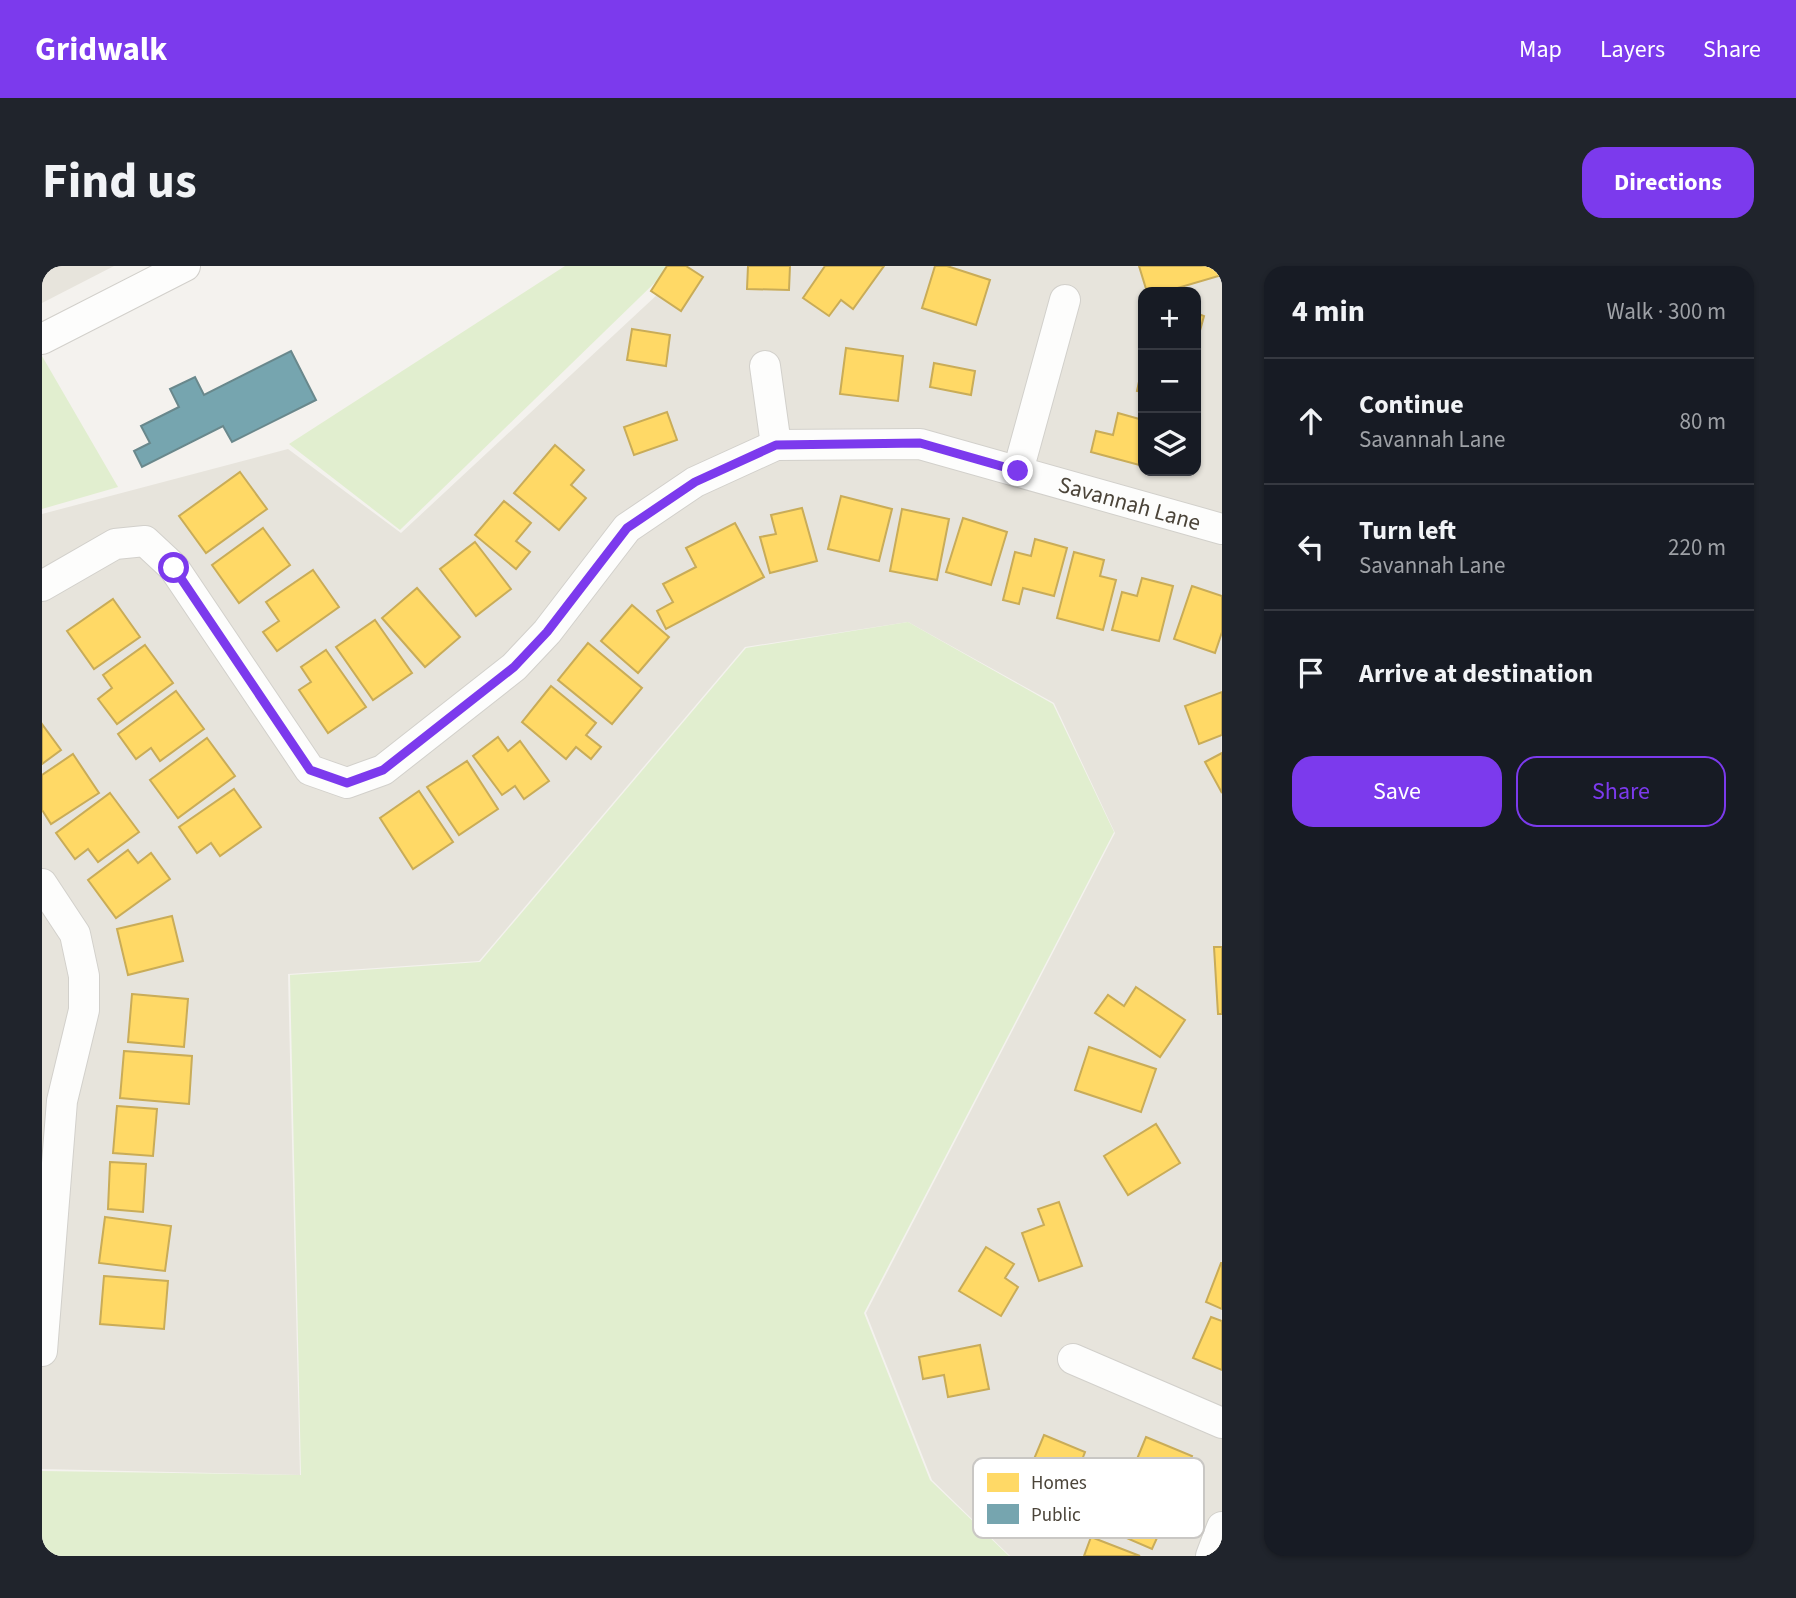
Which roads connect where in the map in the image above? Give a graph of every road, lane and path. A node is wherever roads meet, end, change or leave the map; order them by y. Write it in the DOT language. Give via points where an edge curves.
graph roads {
  1 [pos="185,266"];
  2 [pos="1065,300"];
  3 [pos="42,340"];
  4 [pos="765,366"];
  5 [pos="776,445"];
  6 [pos="1018,471"];
  7 [pos="1222,529"];
  8 [pos="42,586"];
  9 [pos="42,884"];
  10 [pos="42,1352"];
  11 [pos="1073,1359"];
  12 [pos="1222,1423"];
  13 [pos="1222,1527"];
  14 [pos="1211,1556"];
  1 -- 3 [label="street"];
  2 -- 6 [label="street"];
  4 -- 5 [label="street"];
  5 -- 6 [label="street, Savannah Lane" via="920,443"];
  5 -- 8 [label="street, Savannah Lane" via="695,482 627,528 547,632 514,667 383,770 347,783 310,770 174,568 145,541 115,544"];
  6 -- 7 [label="street, Savannah Lane"];
  9 -- 10 [label="street" via="75,934 84,976 84,1010 62,1101"];
  11 -- 12 [label="street"];
  13 -- 14 [label="street"];
}
